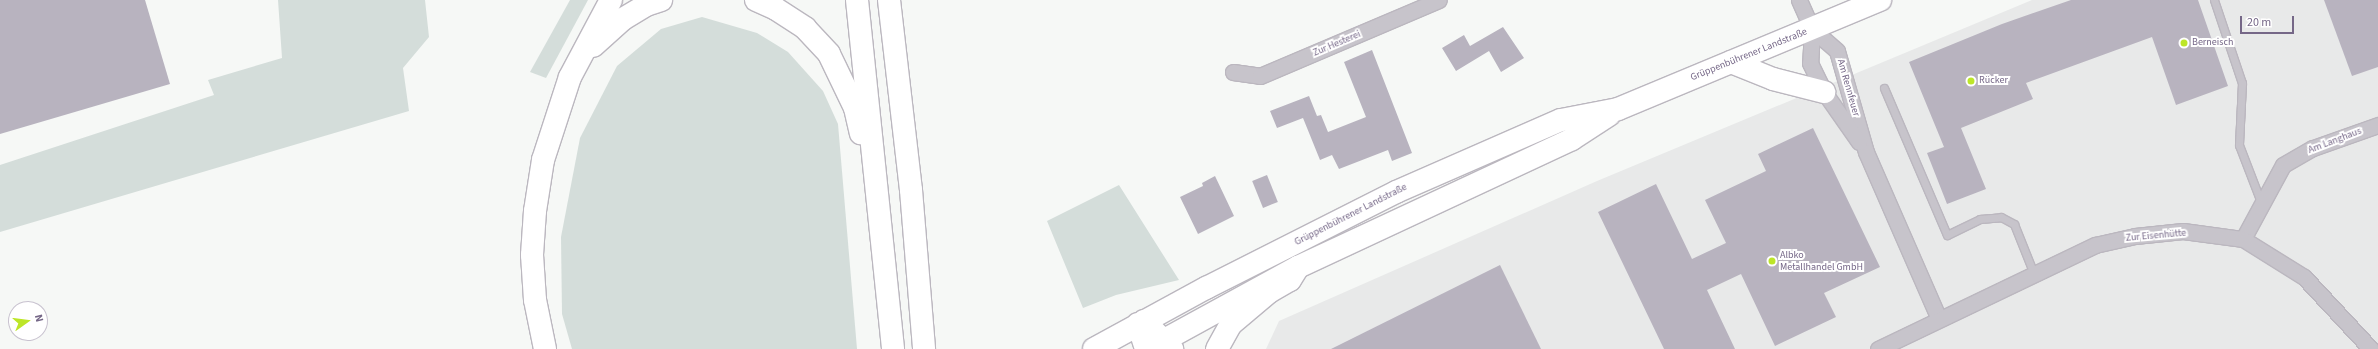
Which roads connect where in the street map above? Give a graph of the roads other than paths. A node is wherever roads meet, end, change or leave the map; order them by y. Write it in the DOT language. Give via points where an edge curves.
graph roads {
  1 [pos="611,0"];
  2 [pos="661,0"];
  3 [pos="756,0"];
  4 [pos="857,0"];
  5 [pos="889,0"];
  6 [pos="1439,0"];
  7 [pos="1799,0"];
  8 [pos="1880,0"];
  9 [pos="2214,0"];
  10 [pos="1812,29"];
  11 [pos="580,58"];
  12 [pos="1731,62"];
  13 [pos="1233,72"];
  14 [pos="1884,88"];
  15 [pos="1824,92"];
  16 [pos="1618,109"];
  17 [pos="2378,125"];
  18 [pos="1866,152"];
  19 [pos="2261,202"];
  20 [pos="2243,239"];
  21 [pos="885,260"];
  22 [pos="1298,267"];
  23 [pos="2034,274"];
  24 [pos="1939,319"];
  25 [pos="1141,323"];
  26 [pos="1157,347"];
  27 [pos="545,349"];
  28 [pos="893,349"];
  29 [pos="924,349"];
  30 [pos="1094,349"];
  31 [pos="1217,349"];
  32 [pos="1878,349"];
  33 [pos="2371,349"];
  1 -- 11 [label="main road"];
  2 -- 11 [label="main road" via="623,18"];
  3 -- 21 [label="main road" via="776,9 805,28 829,54 846,85 856,108 861,135 872,239"];
  4 -- 21 [label="main road"];
  5 -- 29 [label="main road" via="912,198"];
  6 -- 13 [label="street, Zur Hesterei" via="1260,76"];
  7 -- 10 [label="street"];
  8 -- 10 [label="main road, Grüppenbührener Landstraße"];
  9 -- 19 [label="lane" via="2242,83 2239,145"];
  10 -- 12 [label="main road, Grüppenbührener Landstraße"];
  10 -- 15 [label="street, Am Rennfeuer" via="1810,63"];
  10 -- 18 [label="street, Am Rennfeuer" via="1837,51"];
  11 -- 27 [label="main road" via="560,102 535,211 532,255 535,300"];
  12 -- 15 [label="main road" via="1773,79"];
  12 -- 16 [label="main road, Grüppenbührener Landstraße"];
  14 -- 23 [label="lane" via="1947,235 1980,219 2001,217 2014,224"];
  15 -- 18 [label="street, Am Rennfeuer"];
  16 -- 22 [label="main road, Grüppenbührener Landstraße" via="1572,138"];
  16 -- 25 [label="main road, Grüppenbührener Landstraße" via="1561,120 1396,192"];
  17 -- 19 [label="street, Am Langhaus" via="2313,148 2283,165"];
  18 -- 24 [label="street, Am Rennfeuer"];
  19 -- 20 [label="street, Am Langhaus"];
  20 -- 23 [label="street, Zur Eisenhütte" via="2183,231 2135,236 2095,245"];
  20 -- 33 [label="street, Zur Eisenhütte" via="2304,276"];
  21 -- 28 [label="main road"];
  22 -- 26 [label="main road, Grüppenbührener Landstraße"];
  22 -- 31 [label="main road" via="1290,280 1269,292 1231,324"];
  23 -- 24 [label="street, Zur Eisenhütte"];
  24 -- 32 [label="street"];
  25 -- 26 [label="main road"];
  25 -- 30 [label="main road, Grüppenbührener Landstraße"];
}
